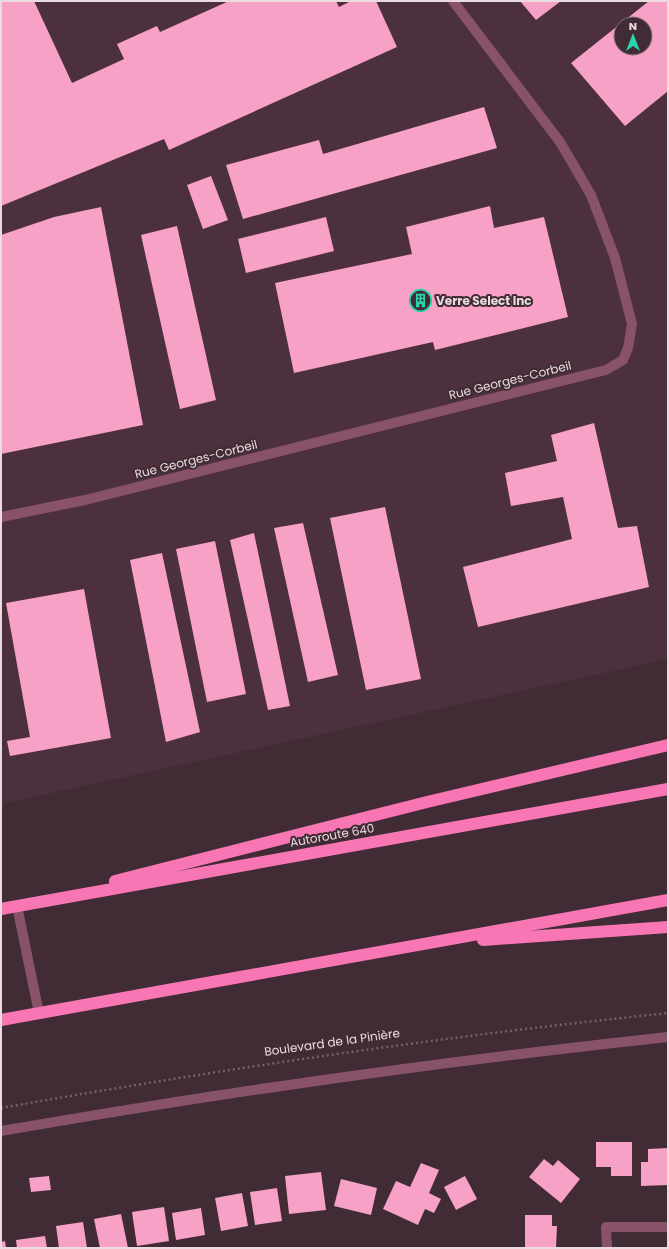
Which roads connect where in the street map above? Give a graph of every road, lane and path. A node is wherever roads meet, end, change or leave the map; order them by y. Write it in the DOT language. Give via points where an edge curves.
graph roads {
  1 [pos="453,1"];
  2 [pos="1,517"];
  3 [pos="668,745"];
  4 [pos="668,789"];
  5 [pos="668,900"];
  6 [pos="17,906"];
  7 [pos="1,909"];
  8 [pos="668,927"];
  9 [pos="424,945"];
  10 [pos="39,1013"];
  11 [pos="668,1013"];
  12 [pos="1,1020"];
  13 [pos="668,1037"];
  14 [pos="1,1108"];
  15 [pos="1,1131"];
  16 [pos="668,1227"];
  17 [pos="607,1248"];
  1 -- 2 [label="street, Rue Georges-Corbeil" via="560,142 591,195 615,258 632,324 623,360 606,370 583,376 86,500"];
  3 -- 6 [label="highway" via="427,802"];
  4 -- 6 [label="highway, Autoroute 640"];
  5 -- 9 [label="highway"];
  6 -- 7 [label="highway, Autoroute 640"];
  6 -- 10 [label="street"];
  8 -- 9 [label="highway"];
  9 -- 10 [label="highway"];
  10 -- 12 [label="highway"];
  11 -- 14 [label="path, Boulevard de la Pinière" via="321,1056"];
  13 -- 15 [label="street" via="320,1080"];
  16 -- 17 [label="street" via="606,1227"];
}
